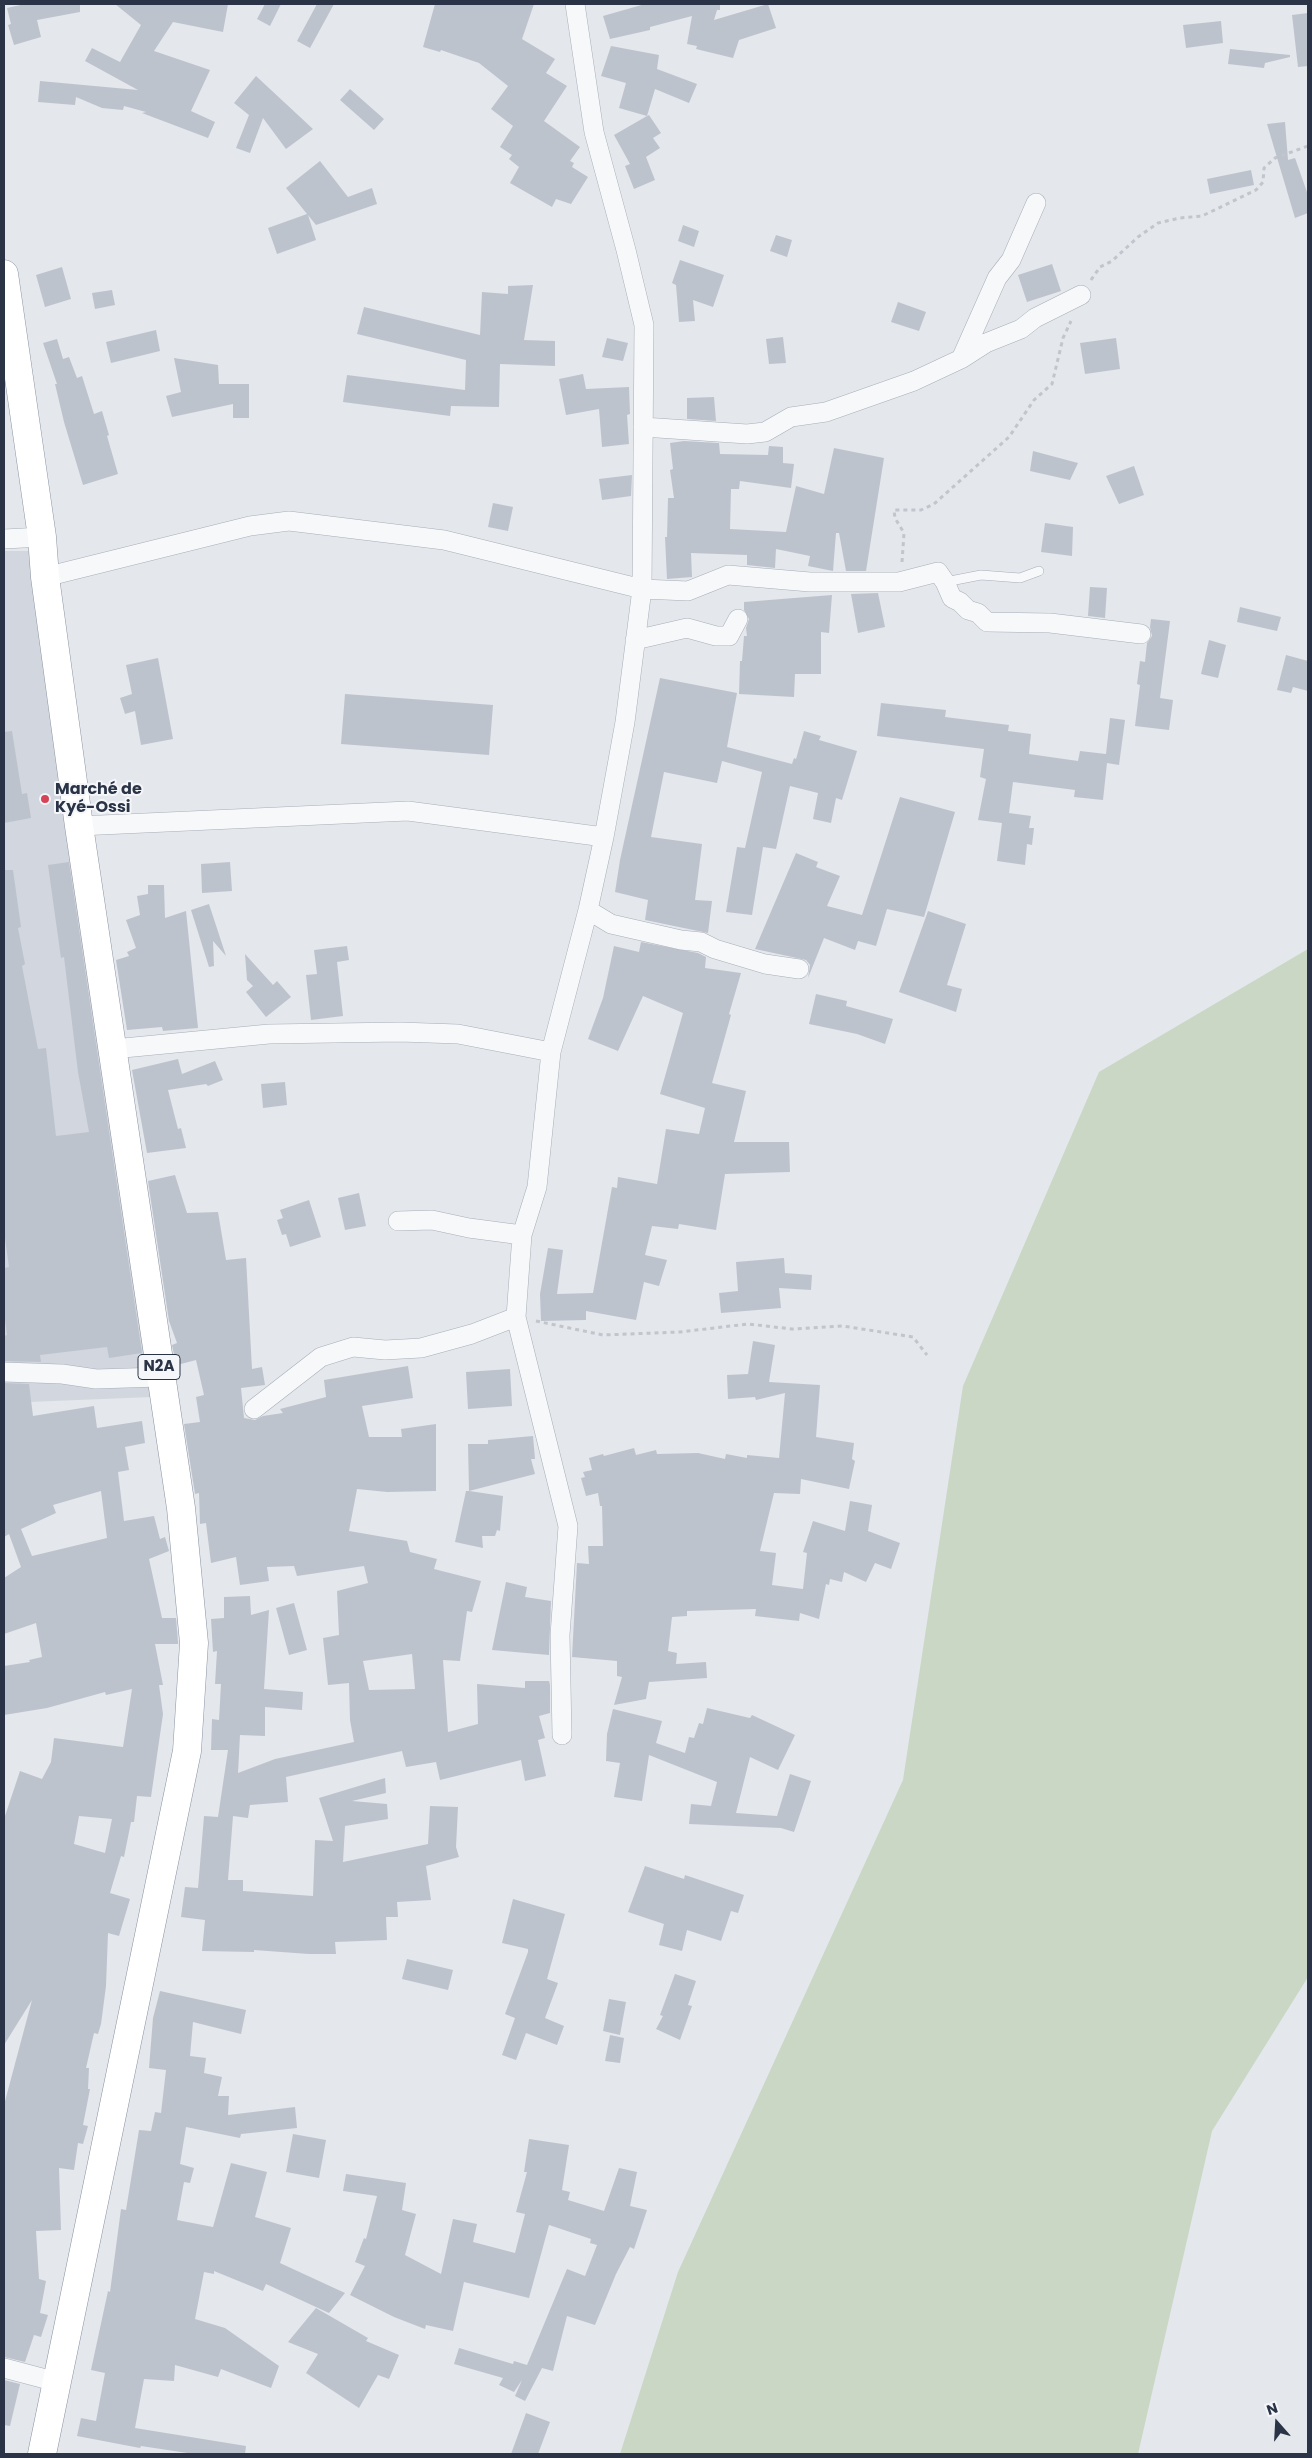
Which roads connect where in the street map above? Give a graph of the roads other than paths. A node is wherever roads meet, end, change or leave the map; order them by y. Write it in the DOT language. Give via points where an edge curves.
graph roads {
  1 [pos="575,4"];
  2 [pos="1036,203"];
  3 [pos="4,274"];
  4 [pos="1080,295"];
  5 [pos="961,359"];
  6 [pos="643,427"];
  7 [pos="42,537"];
  8 [pos="4,539"];
  9 [pos="1039,572"];
  10 [pos="45,577"];
  11 [pos="946,582"];
  12 [pos="642,589"];
  13 [pos="738,619"];
  14 [pos="1140,634"];
  15 [pos="635,640"];
  16 [pos="79,826"];
  17 [pos="604,837"];
  18 [pos="588,910"];
  19 [pos="799,969"];
  20 [pos="113,1049"];
  21 [pos="552,1052"];
  22 [pos="398,1221"];
  23 [pos="522,1234"];
  24 [pos="516,1317"];
  25 [pos="4,1372"];
  26 [pos="160,1377"];
  27 [pos="254,1410"];
  28 [pos="562,1736"];
  29 [pos="4,2368"];
  30 [pos="57,2382"];
  31 [pos="42,2454"];
  1 -- 6 [label="street" via="594,132 644,326"];
  2 -- 5 [label="street" via="1010,260 997,278 973,327"];
  3 -- 7 [label="highway, N2A"];
  4 -- 5 [label="street"];
  5 -- 6 [label="street" via="914,382 826,412 791,417 765,432 747,434"];
  6 -- 12 [label="street"];
  7 -- 8 [label="street"];
  7 -- 10 [label="highway, N2A"];
  9 -- 11 [label="lane" via="1020,578 981,575"];
  10 -- 12 [label="street" via="250,526 289,521 444,540"];
  10 -- 16 [label="highway, N2A"];
  11 -- 12 [label="street" via="938,572 899,582 810,582 728,575 688,590"];
  11 -- 14 [label="street" via="952,598 987,622 1050,623"];
  12 -- 15 [label="street"];
  13 -- 15 [label="street" via="729,636 687,628"];
  15 -- 17 [label="street" via="625,722"];
  16 -- 17 [label="street" via="408,811"];
  16 -- 20 [label="highway, N2A"];
  17 -- 18 [label="street"];
  18 -- 19 [label="street" via="611,924 701,942 765,964"];
  18 -- 21 [label="street"];
  20 -- 21 [label="street" via="269,1034 400,1032 458,1034"];
  20 -- 26 [label="highway, N2A"];
  21 -- 23 [label="street" via="537,1187"];
  22 -- 23 [label="street" via="432,1220"];
  23 -- 24 [label="street"];
  24 -- 27 [label="street" via="472,1334 421,1348 385,1350 353,1347 321,1357"];
  24 -- 28 [label="street" via="568,1526 560,1635"];
  25 -- 26 [label="street" via="96,1379"];
  26 -- 30 [label="highway, N2A" via="181,1508 194,1643 187,1751"];
  29 -- 30 [label="street"];
  30 -- 31 [label="highway, N2A"];
}
